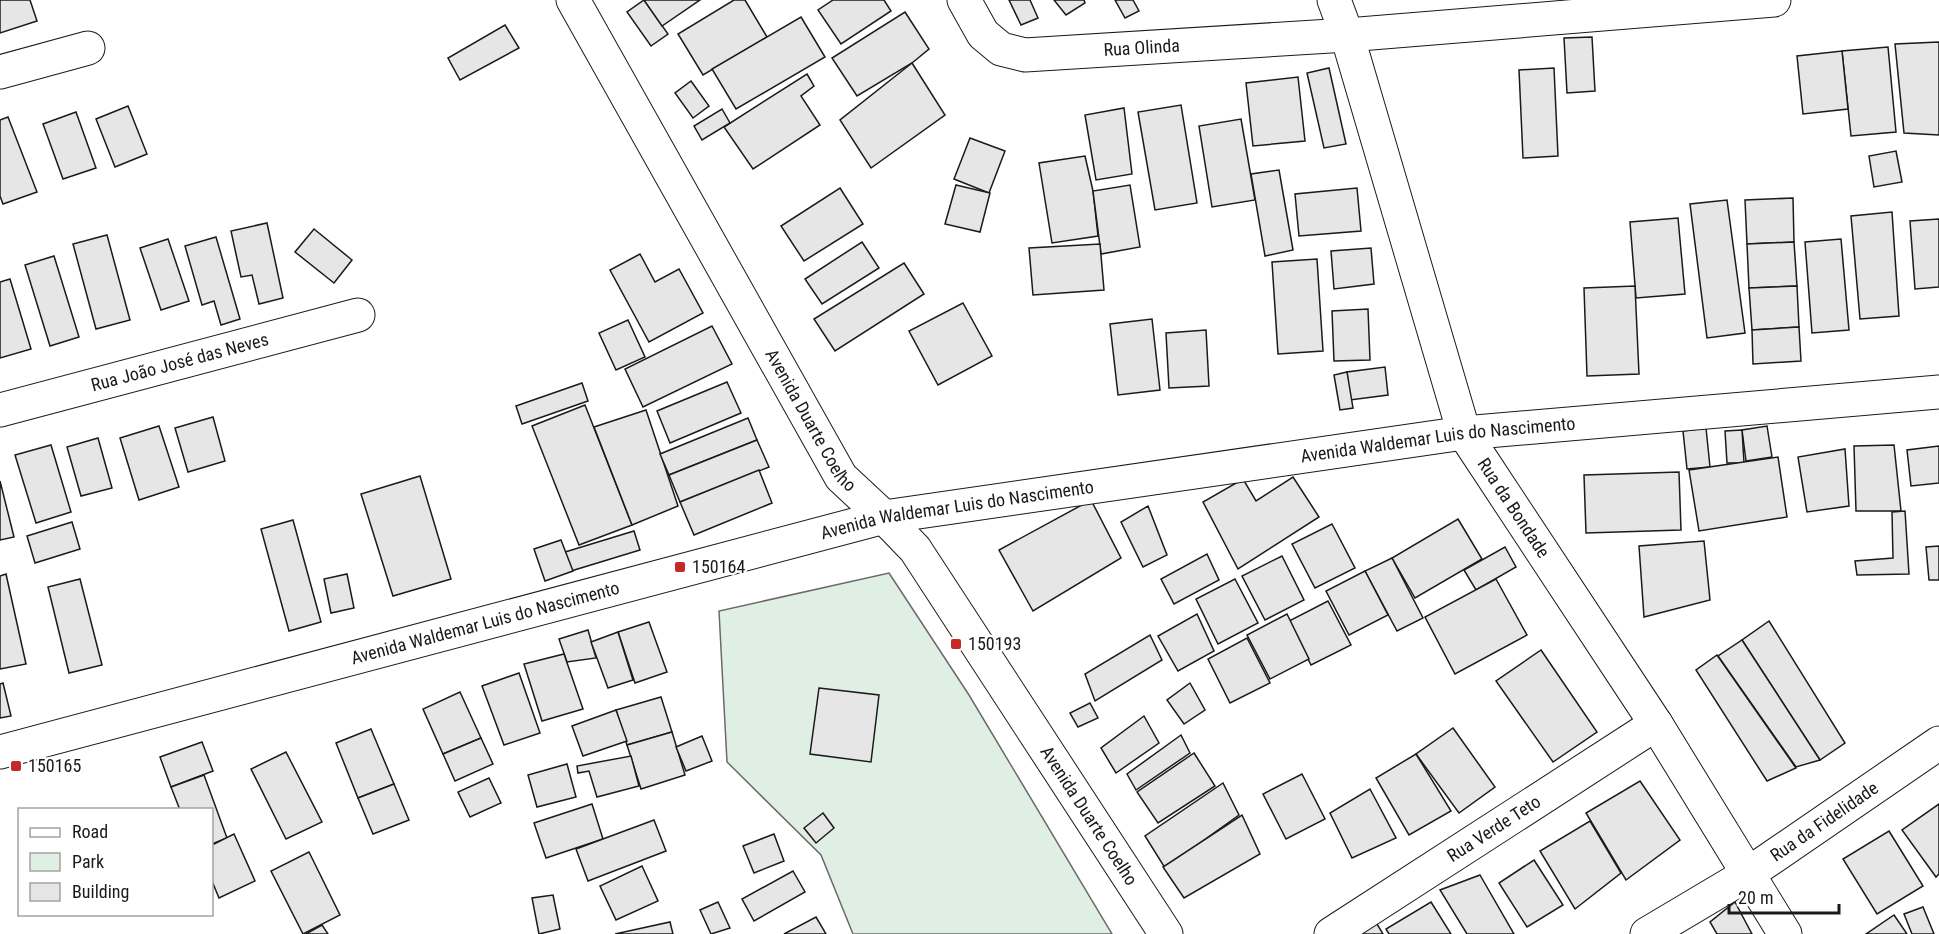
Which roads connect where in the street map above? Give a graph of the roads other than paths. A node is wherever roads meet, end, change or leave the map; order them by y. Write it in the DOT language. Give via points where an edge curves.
graph roads {
  1 [pos="573,0"];
  2 [pos="964,0"];
  3 [pos="1334,0"];
  4 [pos="1774,0"];
  5 [pos="1347,35"];
  6 [pos="88,48"];
  7 [pos="0,72"];
  8 [pos="358,315"];
  9 [pos="1939,392"];
  10 [pos="0,410"];
  11 [pos="1464,433"];
  12 [pos="884,517"];
  13 [pos="1656,724"];
  14 [pos="1939,743"];
  15 [pos="0,752"];
  16 [pos="1748,874"];
  17 [pos="1166,934"];
  18 [pos="1331,934"];
  19 [pos="1647,934"];
  20 [pos="1785,934"];
  1 -- 12 [label="street, Avenida Duarte Coelho" via="841,477"];
  2 -- 5 [label="street, Rua Olinda" via="983,34 1000,49 1024,55"];
  3 -- 5 [label="street, Rua da Bondade"];
  4 -- 5 [label="street, Rua Olinda"];
  5 -- 11 [label="street, Rua da Bondade"];
  6 -- 7 [label="street"];
  8 -- 10 [label="street, Rua João José das Neves"];
  9 -- 11 [label="street, Avenida Waldemar Luis do Nascimento"];
  11 -- 12 [label="street, Avenida Waldemar Luis do Nascimento"];
  11 -- 13 [label="street, Rua da Bondade"];
  12 -- 15 [label="street, Avenida Waldemar Luis do Nascimento"];
  12 -- 17 [label="street, Avenida Duarte Coelho" via="915,549"];
  13 -- 16 [label="street, Rua da Bondade"];
  13 -- 18 [label="street, Rua Verde Teto"];
  14 -- 16 [label="street, Rua da Fidelidade"];
  16 -- 19 [label="street, Rua da Fidelidade"];
  16 -- 20 [label="street, Rua da Bondade"];
}
